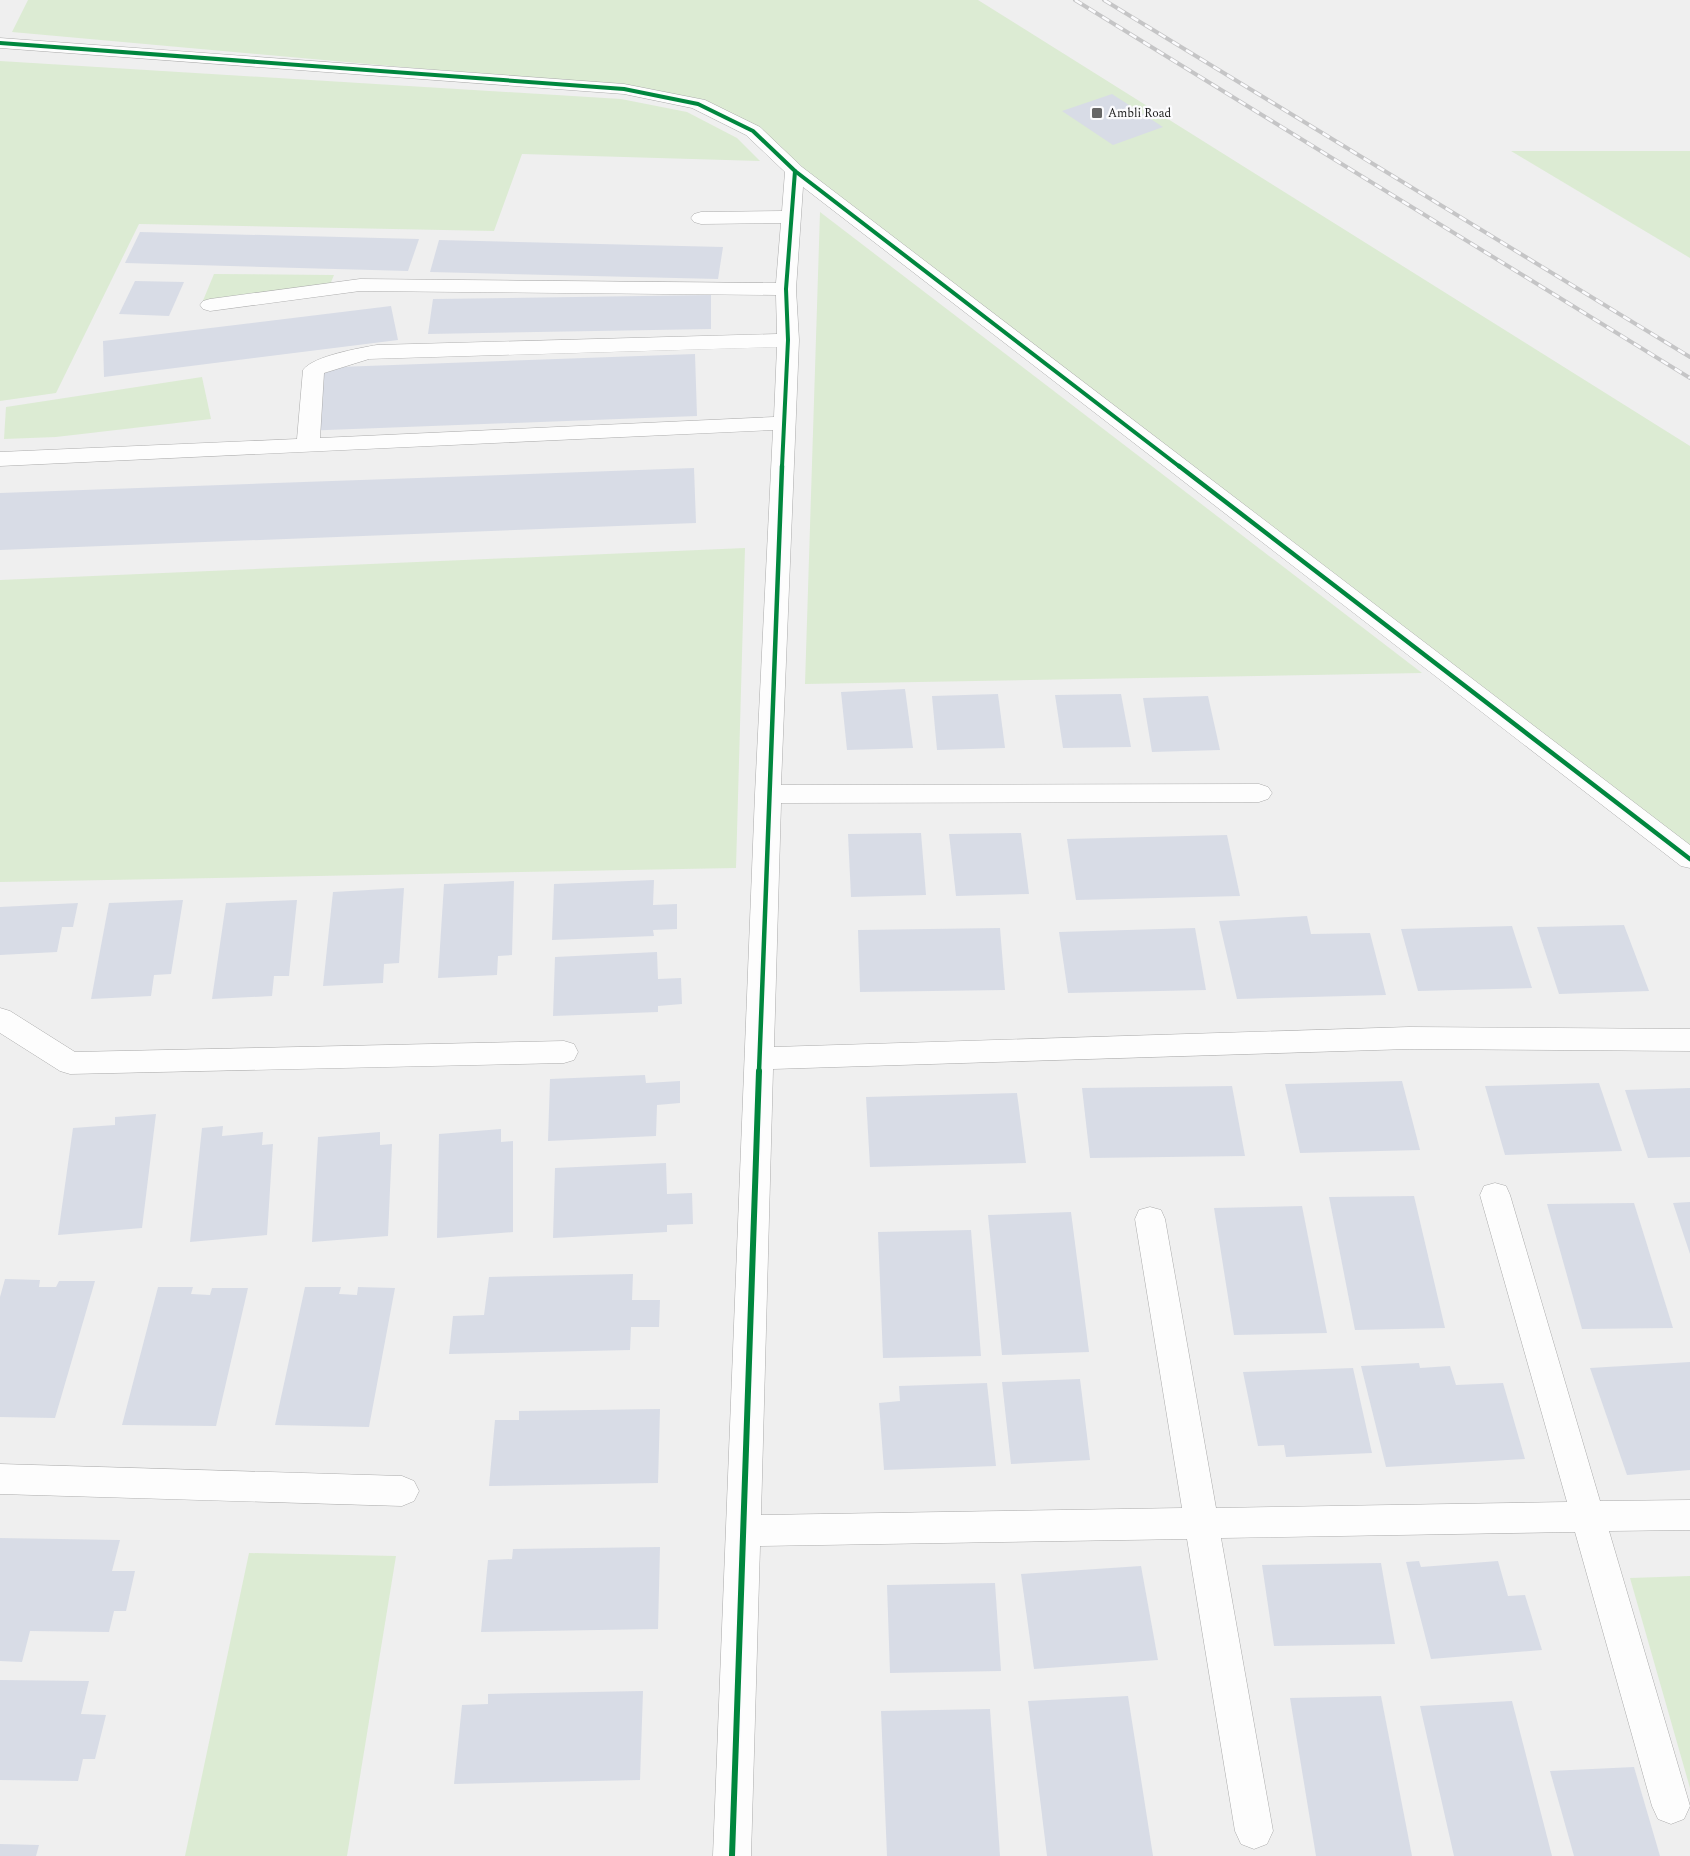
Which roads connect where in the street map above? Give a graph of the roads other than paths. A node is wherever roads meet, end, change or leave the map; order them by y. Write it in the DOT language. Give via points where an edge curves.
graph roads {
  1 [pos="0,43"];
  2 [pos="795,170"];
  3 [pos="791,217"];
  4 [pos="700,218"];
  5 [pos="786,289"];
  6 [pos="210,305"];
  7 [pos="788,340"];
  8 [pos="784,423"];
  9 [pos="308,444"];
  10 [pos="0,459"];
  11 [pos="1259,793"];
  12 [pos="768,794"];
  13 [pos="1690,859"];
  14 [pos="0,1019"];
  15 [pos="1690,1040"];
  16 [pos="564,1052"];
  17 [pos="758,1058"];
  18 [pos="1495,1195"];
  19 [pos="1150,1219"];
  20 [pos="0,1479"];
  21 [pos="402,1492"];
  22 [pos="1690,1515"];
  23 [pos="1587,1517"];
  24 [pos="1202,1524"];
  25 [pos="743,1531"];
  26 [pos="1671,1806"];
  27 [pos="1254,1831"];
  28 [pos="732,1856"];
  1 -- 2 [label="street" via="624,89 698,104 753,131"];
  2 -- 3 [label="street"];
  2 -- 13 [label="street"];
  3 -- 4 [label="street"];
  3 -- 5 [label="street"];
  5 -- 6 [label="street" via="360,286"];
  5 -- 7 [label="street"];
  7 -- 8 [label="street"];
  7 -- 9 [label="street" via="376,351 356,355 314,370"];
  8 -- 9 [label="street"];
  8 -- 12 [label="street"];
  9 -- 10 [label="street"];
  11 -- 12 [label="street"];
  12 -- 17 [label="street"];
  14 -- 16 [label="street" via="70,1063"];
  15 -- 17 [label="street" via="1409,1038"];
  17 -- 25 [label="street"];
  18 -- 23 [label="street"];
  19 -- 24 [label="street"];
  20 -- 21 [label="street"];
  22 -- 23 [label="street"];
  23 -- 24 [label="street"];
  23 -- 26 [label="street"];
  24 -- 25 [label="street"];
  24 -- 27 [label="street"];
  25 -- 28 [label="street"];
}
